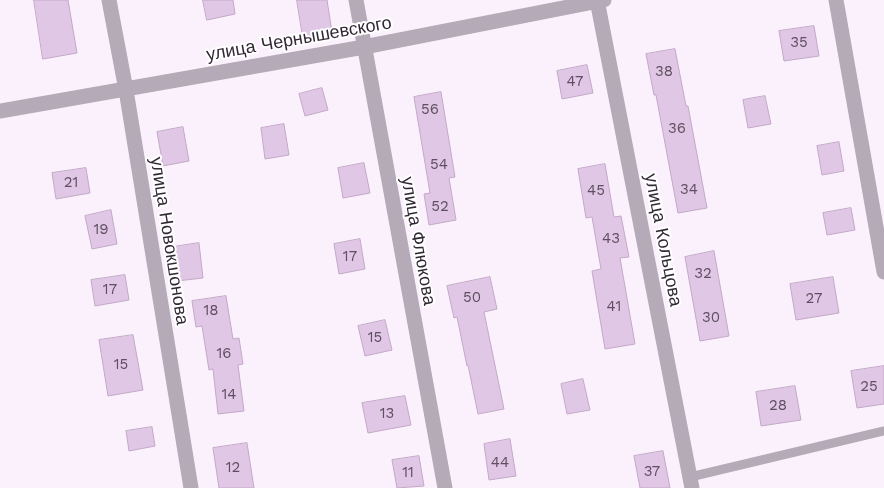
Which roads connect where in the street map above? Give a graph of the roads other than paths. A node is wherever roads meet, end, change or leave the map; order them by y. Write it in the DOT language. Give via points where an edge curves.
graph roads {
  1 [pos="109,0"];
  2 [pos="356,0"];
  3 [pos="599,0"];
  4 [pos="836,0"];
  5 [pos="364,48"];
  6 [pos="126,90"];
  7 [pos="0,111"];
  8 [pos="884,272"];
  9 [pos="884,431"];
  10 [pos="691,483"];
  11 [pos="191,488"];
  12 [pos="445,488"];
  1 -- 6 [label="street, улица Новокшонова"];
  2 -- 5 [label="street, улица Флюкова"];
  3 -- 5 [label="street, улица Чернышевского"];
  3 -- 10 [label="street, улица Кольцова"];
  4 -- 8 [label="street"];
  5 -- 6 [label="street, улица Чернышевского"];
  5 -- 12 [label="street, улица Флюкова"];
  6 -- 7 [label="street, улица Чернышевского"];
  6 -- 11 [label="street, улица Новокшонова"];
  9 -- 10 [label="lane"];
}
